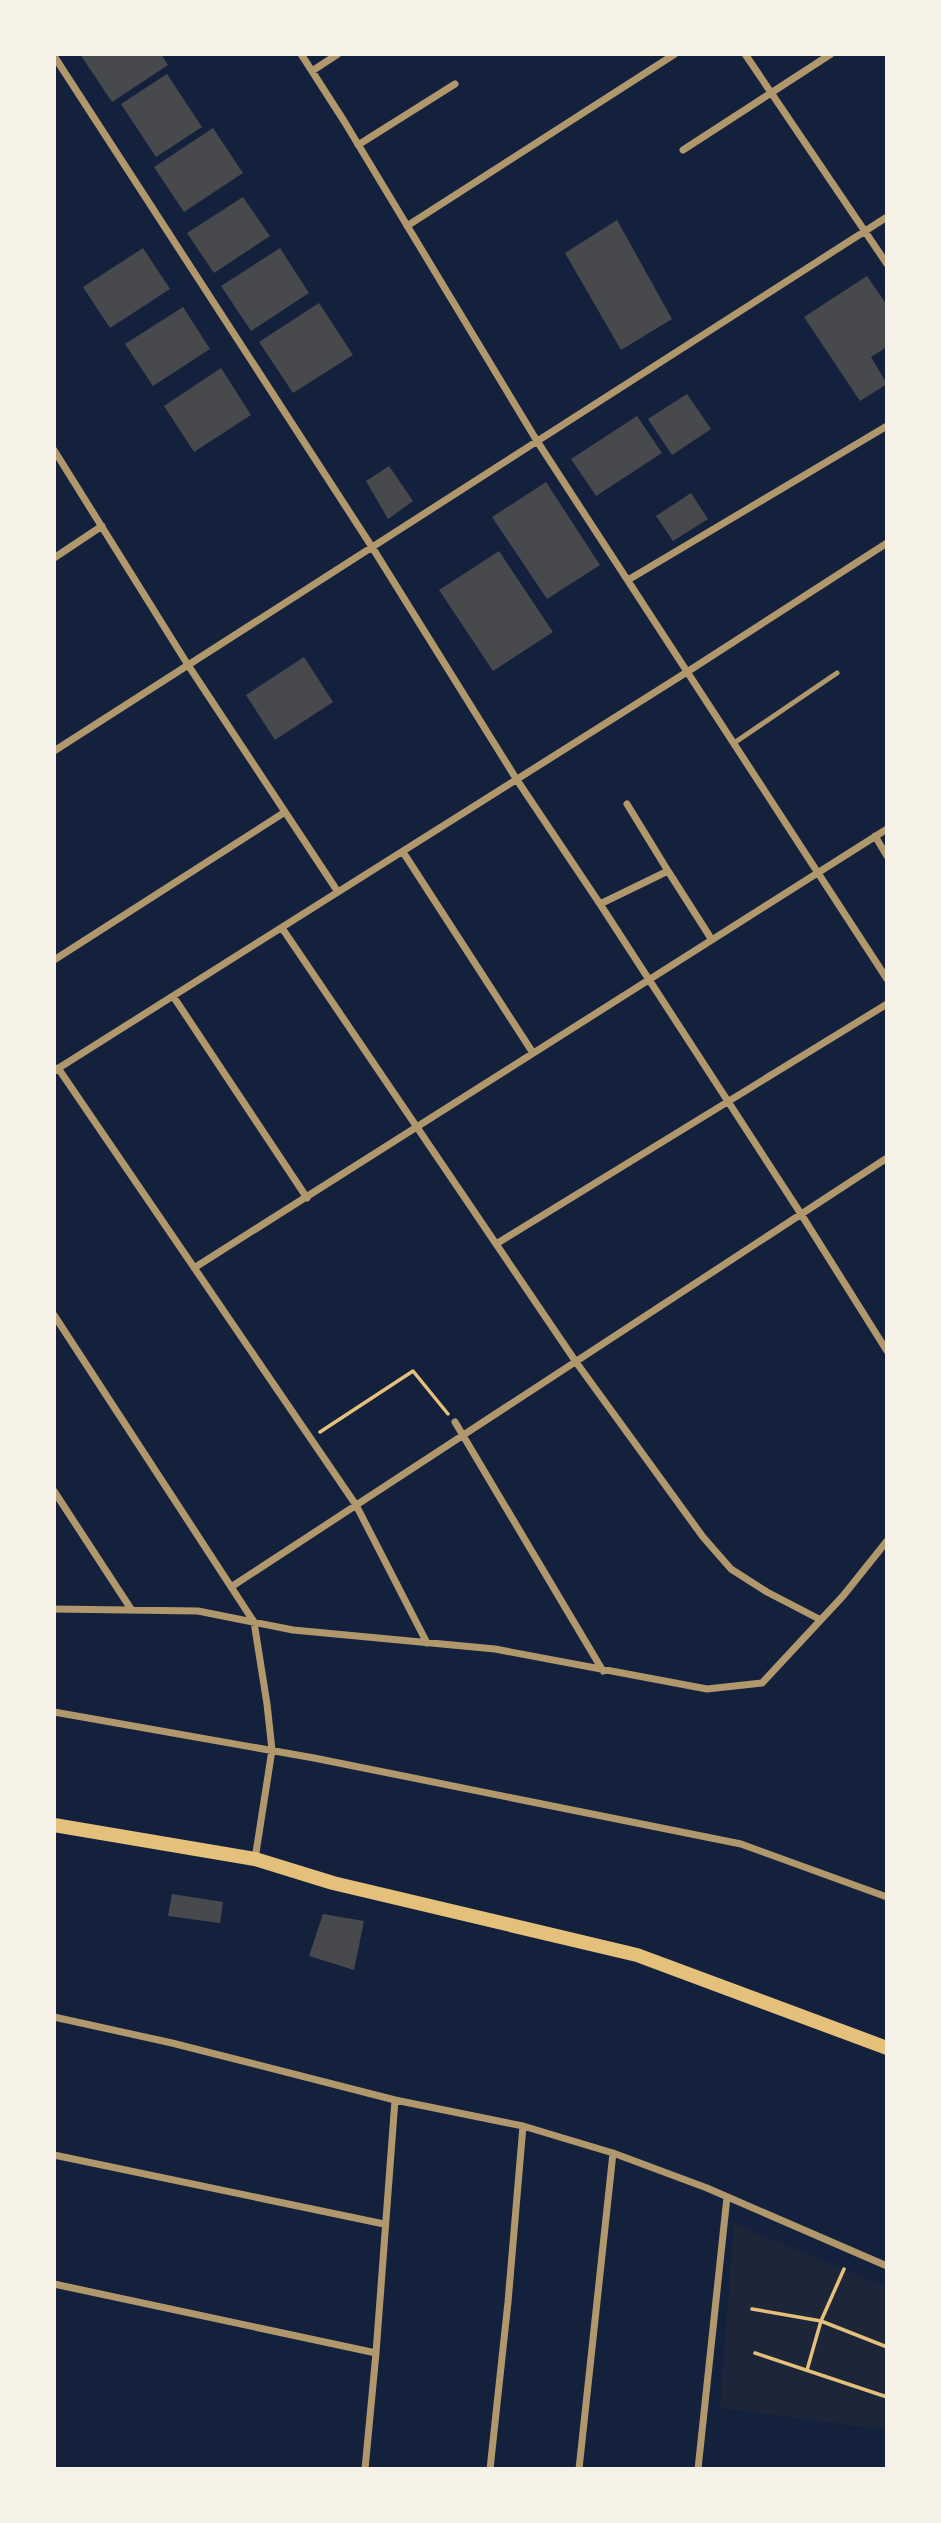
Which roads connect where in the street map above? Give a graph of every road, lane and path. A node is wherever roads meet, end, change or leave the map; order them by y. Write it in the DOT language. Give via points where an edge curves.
graph roads {
  1 [pos="301,54"];
  2 [pos="338,54"];
  3 [pos="676,54"];
  4 [pos="745,54"];
  5 [pos="831,54"];
  6 [pos="54,56"];
  7 [pos="312,71"];
  8 [pos="455,84"];
  9 [pos="771,92"];
  10 [pos="358,145"];
  11 [pos="683,150"];
  12 [pos="887,217"];
  13 [pos="407,226"];
  14 [pos="865,230"];
  15 [pos="887,264"];
  16 [pos="887,426"];
  17 [pos="537,441"];
  18 [pos="54,450"];
  19 [pos="102,526"];
  20 [pos="887,543"];
  21 [pos="372,547"];
  22 [pos="54,558"];
  23 [pos="628,580"];
  24 [pos="188,665"];
  25 [pos="687,672"];
  26 [pos="837,673"];
  27 [pos="734,743"];
  28 [pos="54,751"];
  29 [pos="517,780"];
  30 [pos="627,804"];
  31 [pos="285,812"];
  32 [pos="887,829"];
  33 [pos="875,836"];
  34 [pos="403,852"];
  35 [pos="887,856"];
  36 [pos="668,871"];
  37 [pos="818,873"];
  38 [pos="338,892"];
  39 [pos="600,904"];
  40 [pos="282,928"];
  41 [pos="712,940"];
  42 [pos="54,960"];
  43 [pos="651,978"];
  44 [pos="887,979"];
  45 [pos="173,996"];
  46 [pos="887,1004"];
  47 [pos="533,1053"];
  48 [pos="56,1069"];
  49 [pos="730,1102"];
  50 [pos="416,1127"];
  51 [pos="886,1162"];
  52 [pos="307,1198"];
  53 [pos="802,1214"];
  54 [pos="496,1244"];
  55 [pos="194,1268"];
  56 [pos="54,1315"];
  57 [pos="887,1351"];
  58 [pos="576,1362"];
  59 [pos="455,1422"];
  60 [pos="319,1433"];
  61 [pos="463,1434"];
  62 [pos="310,1438"];
  63 [pos="54,1491"];
  64 [pos="356,1505"];
  65 [pos="887,1541"];
  66 [pos="231,1587"];
  67 [pos="54,1609"];
  68 [pos="131,1609"];
  69 [pos="821,1620"];
  70 [pos="254,1622"];
  71 [pos="427,1643"];
  72 [pos="603,1671"];
  73 [pos="54,1712"];
  74 [pos="271,1750"];
  75 [pos="54,1825"];
  76 [pos="255,1859"];
  77 [pos="887,1897"];
  78 [pos="54,2017"];
  79 [pos="885,2043"];
  80 [pos="394,2100"];
  81 [pos="523,2126"];
  82 [pos="613,2153"];
  83 [pos="54,2155"];
  84 [pos="727,2197"];
  85 [pos="384,2224"];
  86 [pos="887,2266"];
  87 [pos="844,2269"];
  88 [pos="54,2284"];
  89 [pos="752,2309"];
  90 [pos="821,2321"];
  91 [pos="887,2347"];
  92 [pos="376,2353"];
  93 [pos="755,2353"];
  94 [pos="807,2370"];
  95 [pos="887,2397"];
  96 [pos="365,2469"];
  97 [pos="490,2469"];
  98 [pos="579,2469"];
  99 [pos="698,2469"];
  1 -- 7 [label="street"];
  2 -- 7 [label="street"];
  3 -- 13 [label="street"];
  4 -- 9 [label="street"];
  5 -- 9 [label="street"];
  6 -- 21 [label="street"];
  7 -- 10 [label="street"];
  8 -- 10 [label="street"];
  9 -- 11 [label="street"];
  9 -- 14 [label="street"];
  10 -- 13 [label="street"];
  12 -- 14 [label="street"];
  13 -- 17 [label="street"];
  14 -- 15 [label="street"];
  14 -- 17 [label="street"];
  16 -- 23 [label="street"];
  17 -- 21 [label="street"];
  17 -- 23 [label="street"];
  18 -- 19 [label="street"];
  19 -- 22 [label="street"];
  19 -- 24 [label="street"];
  20 -- 25 [label="street"];
  21 -- 24 [label="street"];
  21 -- 29 [label="street"];
  23 -- 25 [label="street"];
  24 -- 28 [label="street"];
  24 -- 31 [label="street"];
  25 -- 27 [label="street"];
  25 -- 29 [label="street"];
  26 -- 27 [label="lane"];
  27 -- 37 [label="street"];
  29 -- 34 [label="street"];
  29 -- 39 [label="street"];
  30 -- 36 [label="street"];
  31 -- 38 [label="street"];
  31 -- 42 [label="street"];
  32 -- 33 [label="street"];
  33 -- 35 [label="street"];
  33 -- 37 [label="street"];
  34 -- 38 [label="street"];
  34 -- 47 [label="street"];
  36 -- 39 [label="street"];
  36 -- 41 [label="street"];
  37 -- 41 [label="street"];
  37 -- 44 [label="street"];
  38 -- 40 [label="street"];
  39 -- 43 [label="street"];
  40 -- 45 [label="street"];
  40 -- 50 [label="street"];
  41 -- 43 [label="street"];
  43 -- 47 [label="street"];
  43 -- 49 [label="street"];
  45 -- 48 [label="street"];
  45 -- 52 [label="street"];
  46 -- 49 [label="street"];
  47 -- 50 [label="street"];
  48 -- 55 [label="street"];
  49 -- 53 [label="street"];
  49 -- 54 [label="street"];
  50 -- 52 [label="street"];
  50 -- 54 [label="street"];
  51 -- 53 [label="street"];
  52 -- 55 [label="street"];
  53 -- 57 [label="street"];
  53 -- 58 [label="street"];
  54 -- 58 [label="street"];
  55 -- 62 [label="street"];
  56 -- 66 [label="street"];
  58 -- 61 [label="street"];
  58 -- 69 [label="street" via="703,1538 731,1569"];
  59 -- 60 [label="path" via="413,1371"];
  59 -- 61 [label="street"];
  60 -- 62 [label="street"];
  61 -- 64 [label="street"];
  61 -- 72 [label="street"];
  62 -- 64 [label="street"];
  63 -- 68 [label="street"];
  64 -- 66 [label="street"];
  64 -- 71 [label="street"];
  65 -- 69 [label="street"];
  66 -- 70 [label="street"];
  67 -- 68 [label="street"];
  68 -- 70 [label="street" via="198,1611"];
  69 -- 72 [label="street" via="762,1683 707,1689"];
  70 -- 71 [label="street"];
  70 -- 74 [label="street"];
  71 -- 72 [label="street" via="495,1649"];
  73 -- 74 [label="street"];
  74 -- 76 [label="street"];
  74 -- 77 [label="street" via="741,1844"];
  75 -- 76 [label="main road"];
  76 -- 79 [label="main road" via="333,1883 637,1955"];
  78 -- 80 [label="street"];
  80 -- 81 [label="street"];
  80 -- 85 [label="street"];
  81 -- 82 [label="street"];
  81 -- 97 [label="street"];
  82 -- 84 [label="street"];
  82 -- 98 [label="street"];
  83 -- 85 [label="street"];
  84 -- 86 [label="street"];
  84 -- 99 [label="street"];
  85 -- 92 [label="street"];
  87 -- 90 [label="path"];
  88 -- 92 [label="street"];
  89 -- 90 [label="path"];
  90 -- 91 [label="path"];
  90 -- 94 [label="path"];
  92 -- 96 [label="street"];
  93 -- 94 [label="path"];
  94 -- 95 [label="path"];
}
